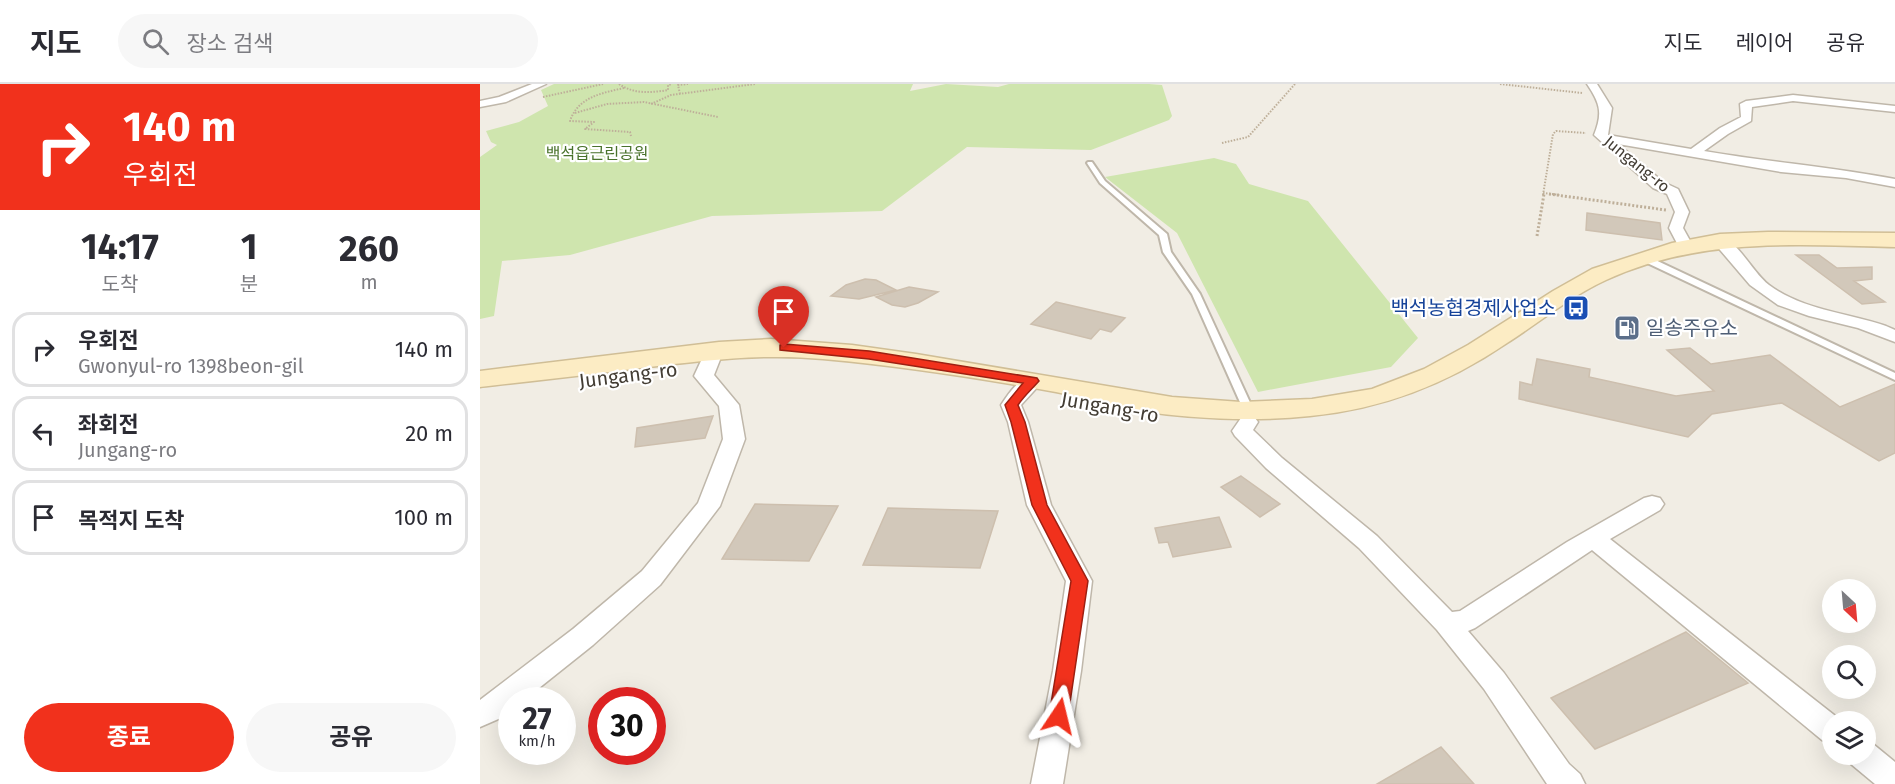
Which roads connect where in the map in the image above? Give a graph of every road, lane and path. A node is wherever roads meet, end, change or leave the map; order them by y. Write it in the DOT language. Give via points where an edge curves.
graph roads {
  1 [pos="541,84"];
  2 [pos="603,84"];
  3 [pos="619,84"];
  4 [pos="672,84"];
  5 [pos="688,84"];
  6 [pos="755,84"];
  7 [pos="1295,84"];
  8 [pos="1500,84"];
  9 [pos="1592,84"];
  10 [pos="624,88"];
  11 [pos="680,94"];
  12 [pos="1601,95"];
  13 [pos="539,97"];
  14 [pos="480,104"];
  15 [pos="651,104"];
  16 [pos="1895,109"];
  17 [pos="573,113"];
  18 [pos="718,117"];
  19 [pos="632,136"];
  20 [pos="1601,137"];
  21 [pos="1222,143"];
  22 [pos="1695,152"];
  23 [pos="1090,164"];
  24 [pos="1895,183"];
  25 [pos="1543,193"];
  26 [pos="1682,212"];
  27 [pos="1537,236"];
  28 [pos="1895,240"];
  29 [pos="1720,241"];
  30 [pos="1684,246"];
  31 [pos="1639,262"];
  32 [pos="1895,337"];
  33 [pos="711,359"];
  34 [pos="1895,377"];
  35 [pos="480,379"];
  36 [pos="1028,385"];
  37 [pos="480,392"];
  38 [pos="1248,415"];
  39 [pos="1652,504"];
  40 [pos="1593,538"];
  41 [pos="1446,623"];
  42 [pos="480,714"];
  43 [pos="1822,722"];
  44 [pos="1875,765"];
  45 [pos="1895,781"];
  46 [pos="1047,784"];
  47 [pos="1569,784"];
  1 -- 14 [label="street" via="502,100"];
  2 -- 13 [label="path"];
  3 -- 10 [label="path"];
  4 -- 10 [label="path" via="668,90 650,92"];
  5 -- 11 [label="path" via="678,86"];
  6 -- 11 [label="path"];
  7 -- 21 [label="path" via="1248,137"];
  8 -- 12 [label="path"];
  9 -- 12 [label="street"];
  10 -- 17 [label="path" via="582,102"];
  11 -- 15 [label="path"];
  12 -- 20 [label="street, Jungang-ro" via="1609,111"];
  15 -- 17 [label="path" via="607,104"];
  15 -- 18 [label="path"];
  16 -- 22 [label="street" via="1793,98 1746,104 1747,119"];
  17 -- 19 [label="path" via="570,121 594,122 585,129 630,132"];
  20 -- 22 [label="street"];
  20 -- 25 [label="path" via="1556,131"];
  20 -- 26 [label="street, Jungang-ro" via="1658,185 1673,192"];
  22 -- 24 [label="street"];
  23 -- 38 [label="lane" via="1102,182 1163,234 1167,252 1196,294"];
  25 -- 26 [label="path"];
  25 -- 27 [label="path"];
  26 -- 30 [label="street, Jungang-ro" via="1676,228"];
  28 -- 29 [label="main road, Jungang-ro"];
  29 -- 30 [label="main road, Jungang-ro"];
  29 -- 32 [label="street" via="1734,252 1754,282 1784,301 1878,327"];
  30 -- 31 [label="main road, Jungang-ro"];
  31 -- 34 [label="lane"];
  31 -- 38 [label="main road, Jungang-ro" via="1452,382 1419,396 1365,411 1302,419"];
  33 -- 35 [label="main road, Jungang-ro"];
  33 -- 36 [label="main road, Jungang-ro" via="835,365"];
  33 -- 37 [label="main road, Jungang-ro"];
  33 -- 42 [label="street" via="704,376 729,405 734,439 708,506 651,578 493,708"];
  36 -- 38 [label="main road, Jungang-ro" via="1075,403 1141,414 1195,421"];
  36 -- 46 [label="street" via="1011,405 1039,505 1079,581"];
  38 -- 41 [label="street" via="1242,431 1368,542"];
  39 -- 40 [label="street"];
  40 -- 41 [label="street" via="1466,621"];
  40 -- 43 [label="street"];
  41 -- 47 [label="street"];
  44 -- 45 [label="street"];
}
